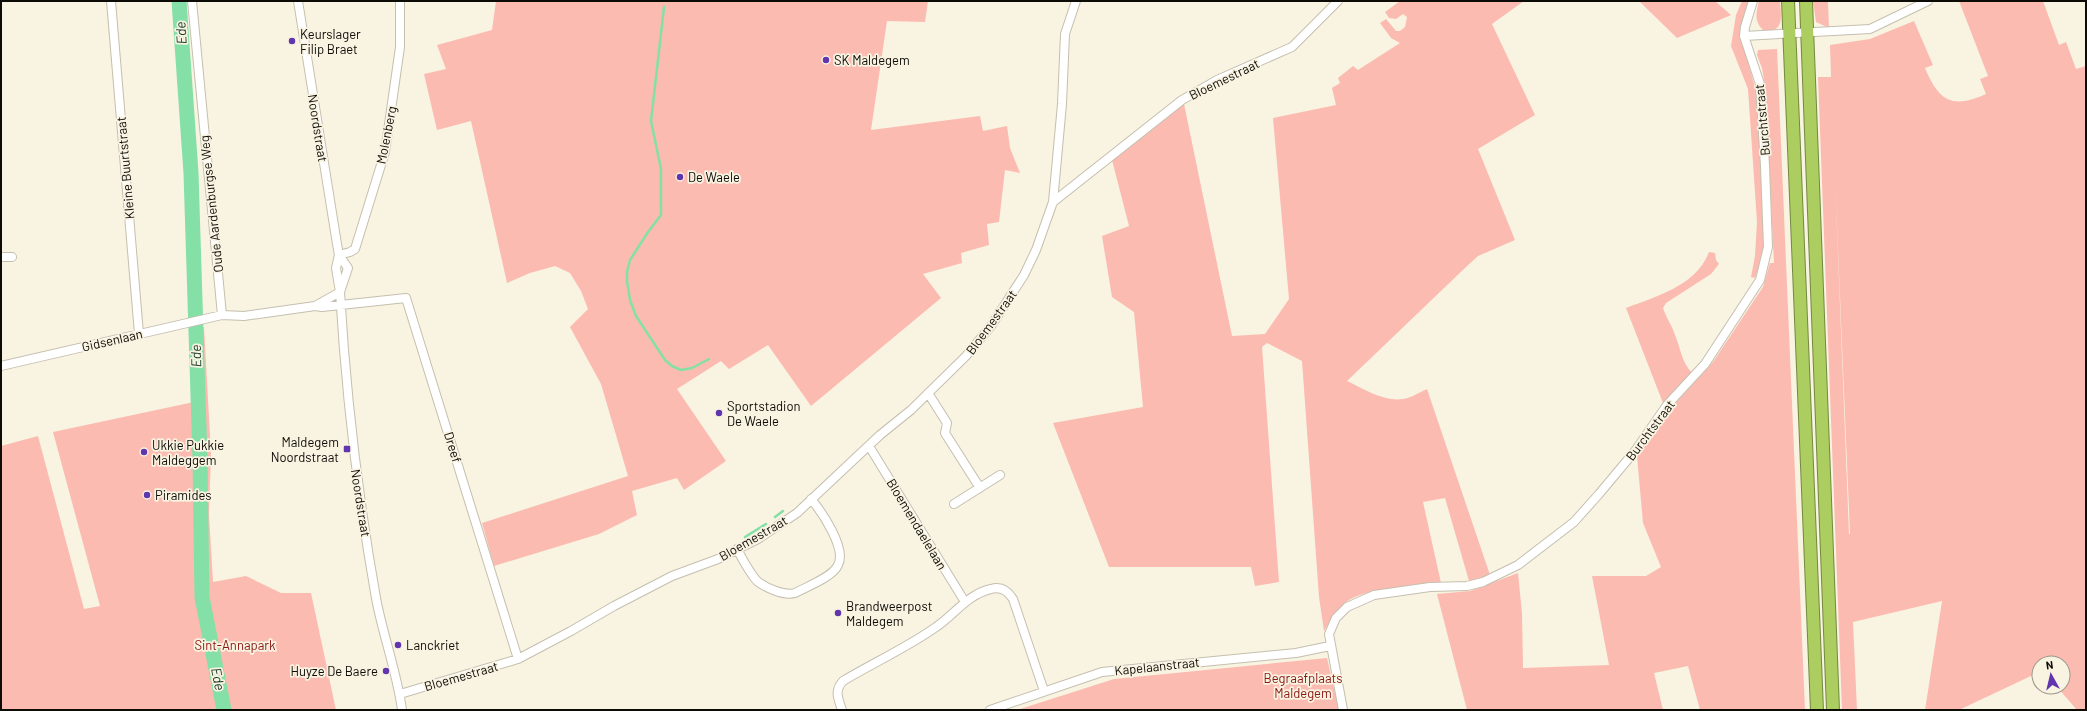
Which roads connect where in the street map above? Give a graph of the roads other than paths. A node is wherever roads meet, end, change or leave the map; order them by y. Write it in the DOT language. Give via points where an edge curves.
graph roads {
  1 [pos="111,1"];
  2 [pos="192,1"];
  3 [pos="298,1"];
  4 [pos="400,1"];
  5 [pos="1076,1"];
  6 [pos="1338,1"];
  7 [pos="1753,1"];
  8 [pos="1788,1"];
  9 [pos="1806,1"];
  10 [pos="1928,1"];
  11 [pos="1808,33"];
  12 [pos="1789,34"];
  13 [pos="1744,36"];
  14 [pos="1053,202"];
  15 [pos="339,254"];
  16 [pos="1,257"];
  17 [pos="12,257"];
  18 [pos="340,292"];
  19 [pos="341,304"];
  20 [pos="315,306"];
  21 [pos="222,315"];
  22 [pos="139,334"];
  23 [pos="1,366"];
  24 [pos="928,393"];
  25 [pos="868,446"];
  26 [pos="1000,475"];
  27 [pos="980,488"];
  28 [pos="811,499"];
  29 [pos="954,504"];
  30 [pos="737,549"];
  31 [pos="965,602"];
  32 [pos="1330,646"];
  33 [pos="518,659"];
  34 [pos="1044,691"];
  35 [pos="400,694"];
  36 [pos="402,710"];
  37 [pos="842,710"];
  38 [pos="990,710"];
  39 [pos="1343,710"];
  40 [pos="1817,710"];
  41 [pos="1833,710"];
  1 -- 22 [label="street, Kleine Buurtstraat"];
  2 -- 21 [label="street, Oude Aardenburgse Weg"];
  3 -- 15 [label="street, Noordstraat"];
  4 -- 15 [label="street, Molenberg" via="400,47 385,152 355,249"];
  5 -- 14 [label="street, Bloemestraat" via="1066,34"];
  6 -- 14 [label="street, Bloemestraat" via="1292,47 1217,80 1182,100"];
  7 -- 13 [label="street"];
  8 -- 12 [label="highway"];
  9 -- 11 [label="highway"];
  10 -- 11 [label="street" via="1870,29"];
  11 -- 12 [label="street"];
  11 -- 41 [label="highway"];
  12 -- 13 [label="street"];
  12 -- 40 [label="highway"];
  13 -- 32 [label="street, Burchtstraat" via="1760,84 1768,247 1760,280 1723,339 1705,364 1667,405 1635,451 1574,522 1518,565 1483,582 1467,586 1430,587 1388,593 1360,600 1347,607 1336,618 1329,634"];
  14 -- 24 [label="street, Bloemestraat" via="1027,269 991,326 966,356"];
  15 -- 18 [label="street, Noordstraat" via="348,268"];
  16 -- 17 [label="street"];
  18 -- 19 [label="street, Noordstraat"];
  18 -- 20 [label="street"];
  19 -- 20 [label="street"];
  19 -- 33 [label="street, Dreef" via="406,298"];
  19 -- 35 [label="street, Noordstraat" via="352,440 361,503 377,600"];
  20 -- 21 [label="street" via="244,316"];
  21 -- 22 [label="street, Gidsenlaan"];
  22 -- 23 [label="street, Gidsenlaan"];
  24 -- 25 [label="street, Bloemestraat" via="912,410"];
  24 -- 27 [label="street" via="946,423 945,433"];
  25 -- 28 [label="street, Bloemestraat"];
  25 -- 31 [label="street, Bloemendaelelaan"];
  26 -- 27 [label="street"];
  27 -- 29 [label="street"];
  28 -- 30 [label="street, Bloemestraat" via="797,513 758,539"];
  28 -- 30 [label="street" via="820,510 839,546 840,559 833,572 789,595 758,581"];
  30 -- 33 [label="street, Bloemestraat" via="672,576"];
  31 -- 34 [label="street" via="989,589 997,588 1009,593"];
  31 -- 37 [label="street" via="936,627 843,681 838,687 837,694"];
  32 -- 34 [label="street, Kapelaanstraat" via="1296,653 1125,668 1102,672"];
  32 -- 39 [label="street, Burchtstraat"];
  33 -- 35 [label="street, Bloemestraat"];
  34 -- 38 [label="street, Kapelaanstraat"];
  35 -- 36 [label="street, Noordstraat"];
}
